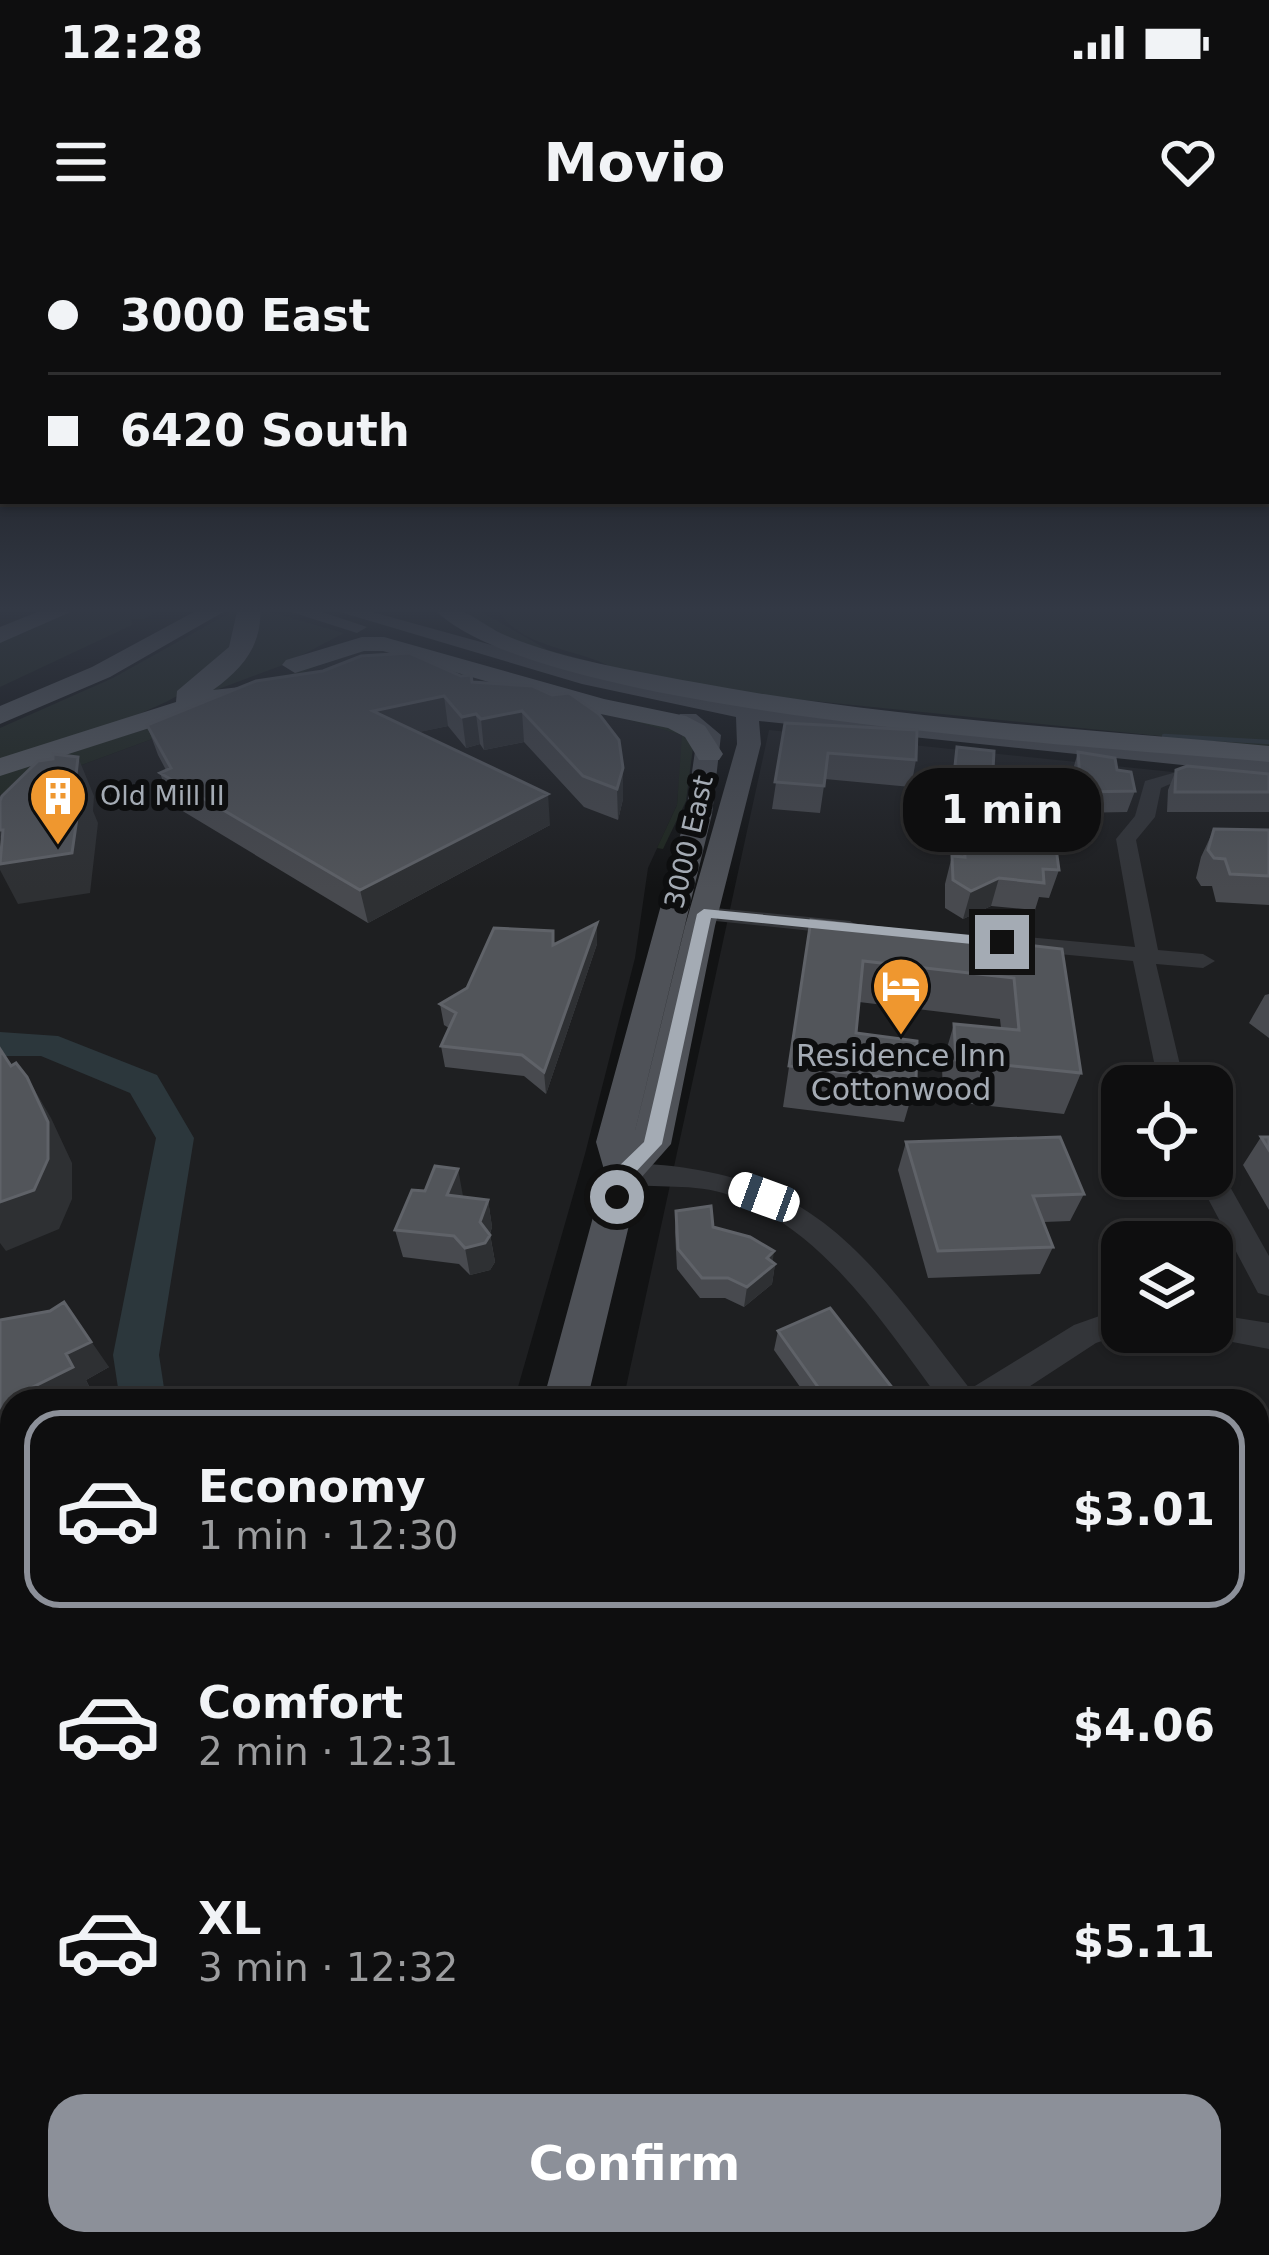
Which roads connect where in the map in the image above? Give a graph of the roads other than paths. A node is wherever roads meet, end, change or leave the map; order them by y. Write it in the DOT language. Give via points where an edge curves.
graph roads {
  1 [pos="28,701"];
  2 [pos="174,701"];
  3 [pos="203,701"];
  4 [pos="598,701"];
  5 [pos="626,701"];
  6 [pos="692,701"];
  7 [pos="786,701"];
  8 [pos="637,704"];
  9 [pos="747,713"];
  10 [pos="0,716"];
  11 [pos="144,723"];
  12 [pos="1129,752"];
  13 [pos="710,754"];
  14 [pos="1269,754"];
  15 [pos="0,767"];
  16 [pos="1269,767"];
  17 [pos="1269,778"];
  18 [pos="1145,817"];
  19 [pos="704,914"];
  20 [pos="864,929"];
  21 [pos="979,940"];
  22 [pos="1145,956"];
  23 [pos="1203,961"];
  24 [pos="1167,1065"];
  25 [pos="623,1173"];
  26 [pos="1221,1197"];
  27 [pos="1269,1285"];
  28 [pos="1101,1328"];
  29 [pos="1233,1330"];
  30 [pos="1269,1336"];
  31 [pos="568,1389"];
  32 [pos="950,1389"];
  33 [pos="998,1389"];
  1 -- 10 [label="highway"];
  2 -- 11 [label="highway"];
  3 -- 11 [label="highway"];
  4 -- 13 [label="highway" via="684,724"];
  5 -- 8 [label="main road"];
  6 -- 9 [label="main road"];
  7 -- 14 [label="highway"];
  8 -- 9 [label="main road"];
  8 -- 13 [label="main road" via="700,725"];
  9 -- 12 [label="main road"];
  9 -- 13 [label="main road, 3000 East"];
  9 -- 19 [label="main road, 3000 East" via="749,745"];
  11 -- 15 [label="highway"];
  12 -- 16 [label="main road"];
  12 -- 18 [label="street"];
  13 -- 25 [label="main road, 3000 East" via="614,1142"];
  17 -- 18 [label="street" via="1167,775 1147,792"];
  18 -- 22 [label="street" via="1126,839"];
  19 -- 20 [label="street"];
  19 -- 25 [label="main road, 3000 East" via="653,1144"];
  21 -- 22 [label="street"];
  22 -- 23 [label="street"];
  22 -- 24 [label="street"];
  25 -- 31 [label="main road, 3000 East"];
  25 -- 32 [label="street" via="729,1184 818,1230"];
  26 -- 27 [label="street"];
  28 -- 33 [label="street"];
  29 -- 30 [label="street"];
}
